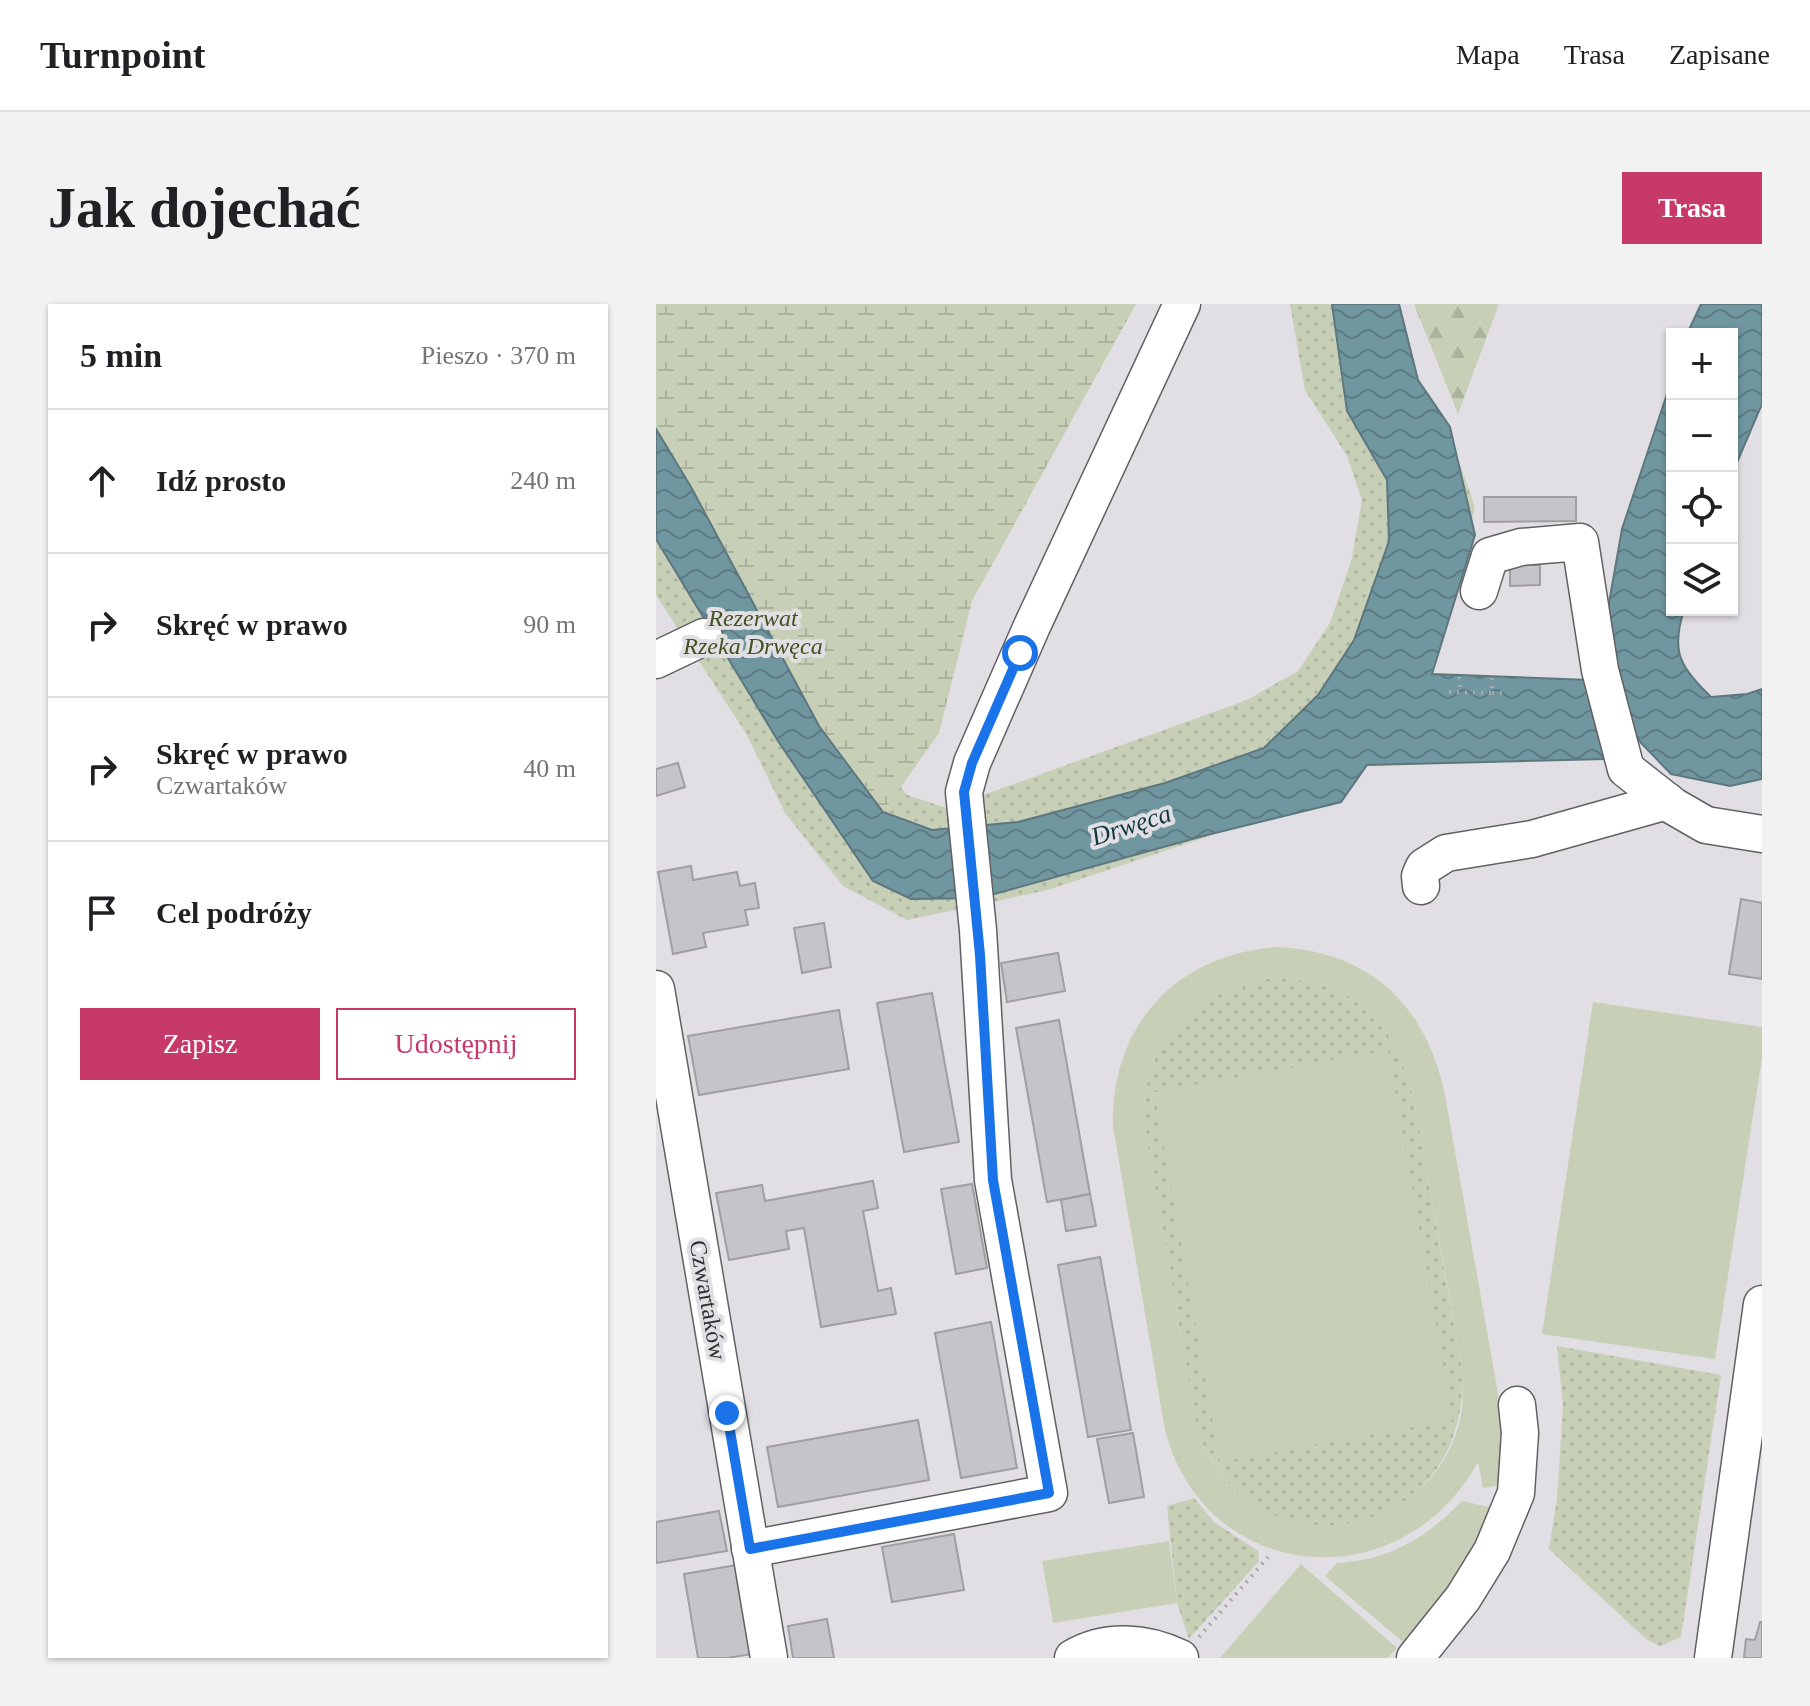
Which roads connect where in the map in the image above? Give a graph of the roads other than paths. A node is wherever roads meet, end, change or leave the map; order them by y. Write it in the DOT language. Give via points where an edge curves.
graph roads {
  1 [pos="1182,304"];
  2 [pos="1479,591"];
  3 [pos="704,637"];
  4 [pos="656,660"];
  5 [pos="1667,801"];
  6 [pos="1762,834"];
  7 [pos="1421,886"];
  8 [pos="656,989"];
  9 [pos="1762,1304"];
  10 [pos="1758,1355"];
  11 [pos="1517,1405"];
  12 [pos="750,1549"];
  13 [pos="1189,1648"];
  14 [pos="769,1658"];
  15 [pos="1073,1658"];
  16 [pos="1415,1658"];
  17 [pos="1713,1658"];
  1 -- 12 [label="street" via="1032,626 964,792 993,1180 1049,1493"];
  2 -- 5 [label="street" via="1490,556 1521,547 1580,542 1600,670 1626,769"];
  3 -- 4 [label="street"];
  5 -- 6 [label="street" via="1706,825"];
  5 -- 7 [label="street" via="1532,839 1446,853 1424,867"];
  8 -- 12 [label="street, Czwartaków"];
  9 -- 10 [label="street"];
  10 -- 17 [label="street"];
  11 -- 16 [label="street" via="1516,1493 1492,1551"];
  12 -- 14 [label="street, Czwartaków"];
  13 -- 15 [label="street" via="1124,1643"];
}
